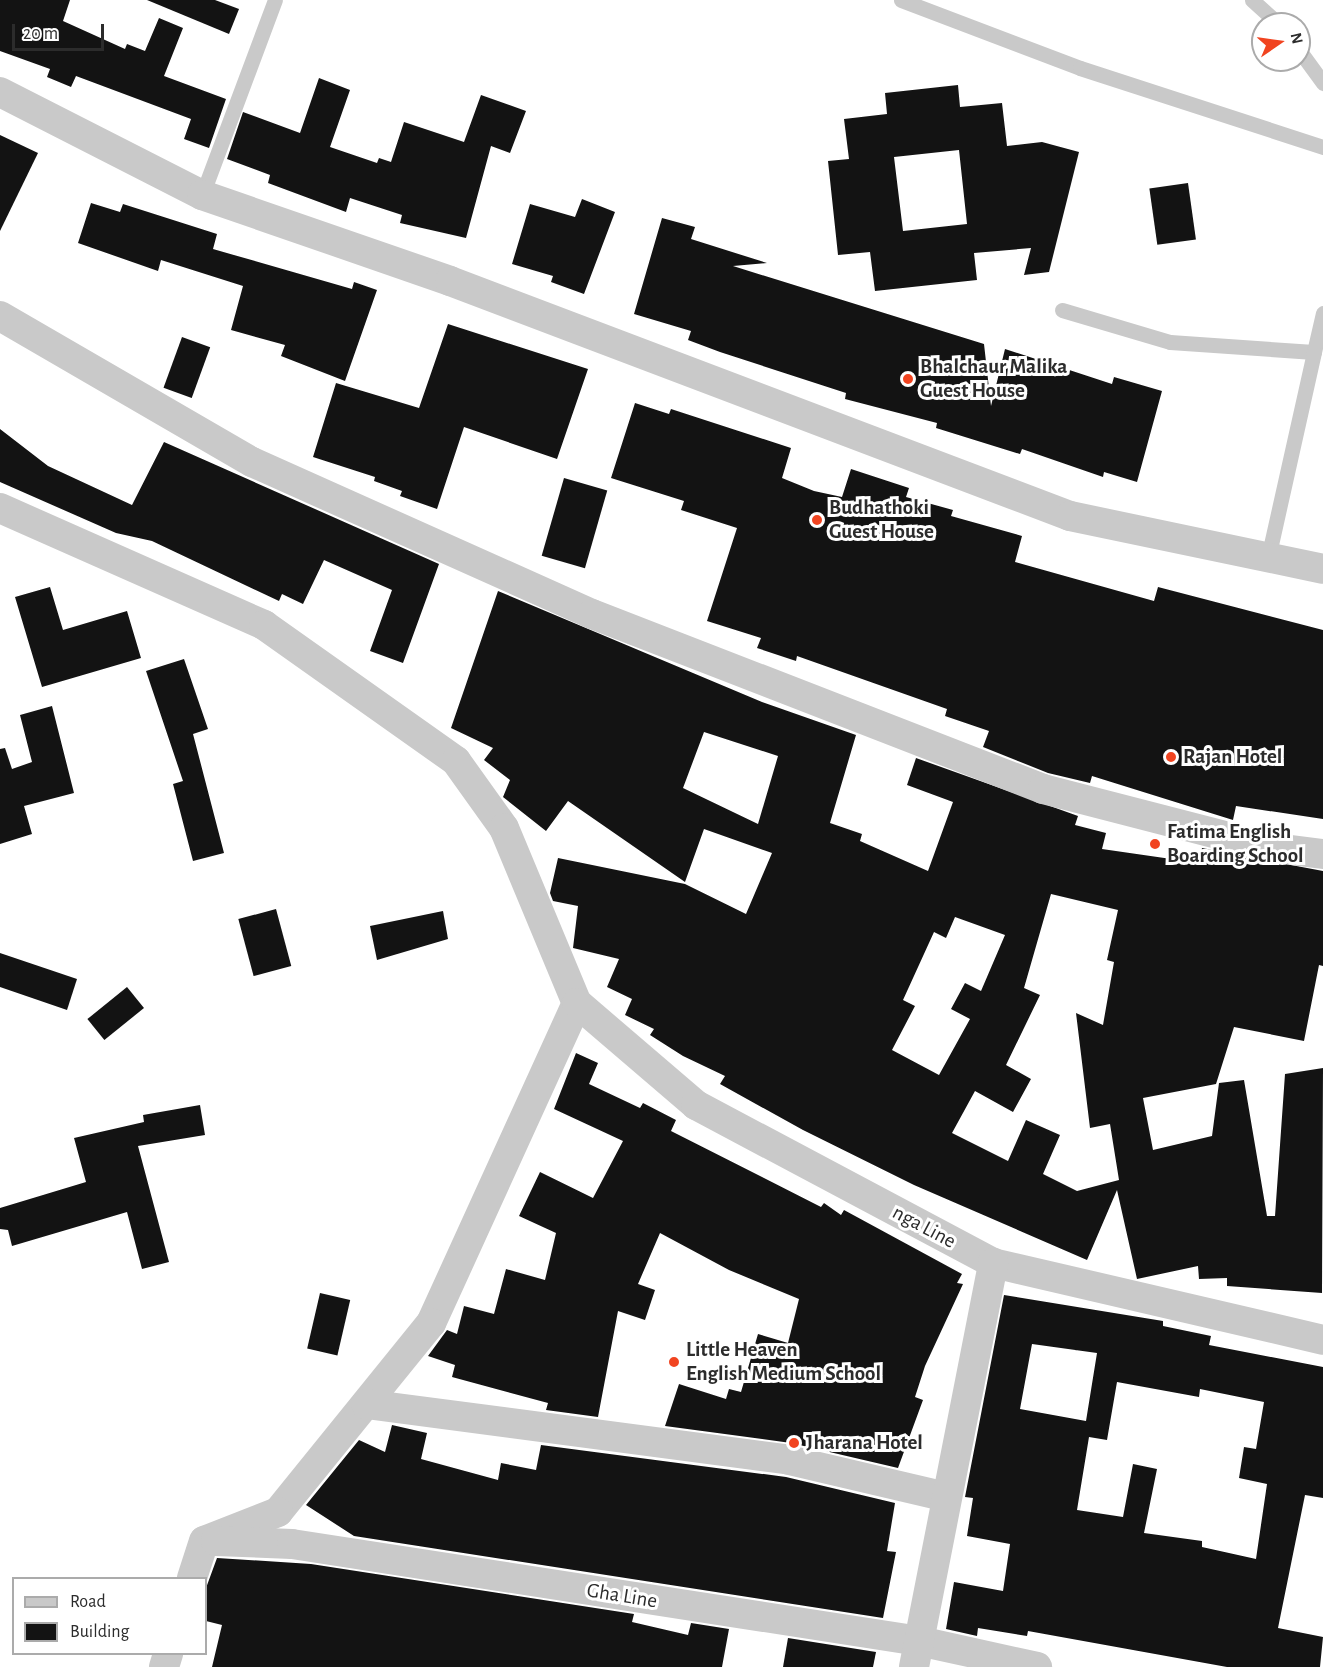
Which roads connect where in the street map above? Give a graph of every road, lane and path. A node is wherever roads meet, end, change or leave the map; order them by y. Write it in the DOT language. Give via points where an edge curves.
graph roads {
  1 [pos="275,0"];
  2 [pos="901,0"];
  3 [pos="1252,0"];
  4 [pos="1266,12"];
  5 [pos="1311,66"];
  6 [pos="1323,83"];
  7 [pos="0,92"];
  8 [pos="1323,147"];
  9 [pos="202,195"];
  10 [pos="1062,310"];
  11 [pos="1323,313"];
  12 [pos="0,316"];
  13 [pos="1314,352"];
  14 [pos="0,508"];
  15 [pos="1268,558"];
  16 [pos="1323,569"];
  17 [pos="1323,854"];
  18 [pos="577,1003"];
  19 [pos="993,1263"];
  20 [pos="1323,1340"];
  21 [pos="366,1404"];
  22 [pos="947,1497"];
  23 [pos="204,1541"];
  24 [pos="192,1577"];
  25 [pos="917,1654"];
  26 [pos="1037,1667"];
  1 -- 9 [label="lane"];
  2 -- 8 [label="lane" via="1080,68"];
  3 -- 4 [label="lane"];
  5 -- 6 [label="lane"];
  7 -- 9 [label="street"];
  9 -- 15 [label="street" via="450,281 1070,516"];
  10 -- 13 [label="lane" via="1170,342"];
  11 -- 13 [label="lane"];
  12 -- 17 [label="street" via="252,462 592,614 1043,789 1268,847"];
  13 -- 15 [label="lane"];
  14 -- 18 [label="street" via="264,626 456,762 504,828"];
  15 -- 16 [label="street"];
  18 -- 19 [label="street, nga Line" via="696,1105"];
  18 -- 21 [label="street" via="431,1323"];
  19 -- 20 [label="street, nga Line"];
  19 -- 22 [label="street"];
  21 -- 22 [label="street" via="789,1460"];
  21 -- 23 [label="street" via="278,1512"];
  22 -- 25 [label="street"];
  23 -- 24 [label="street"];
  23 -- 25 [label="street, Gha Line" via="292,1544"];
  25 -- 26 [label="street, Gha Line"];
}
